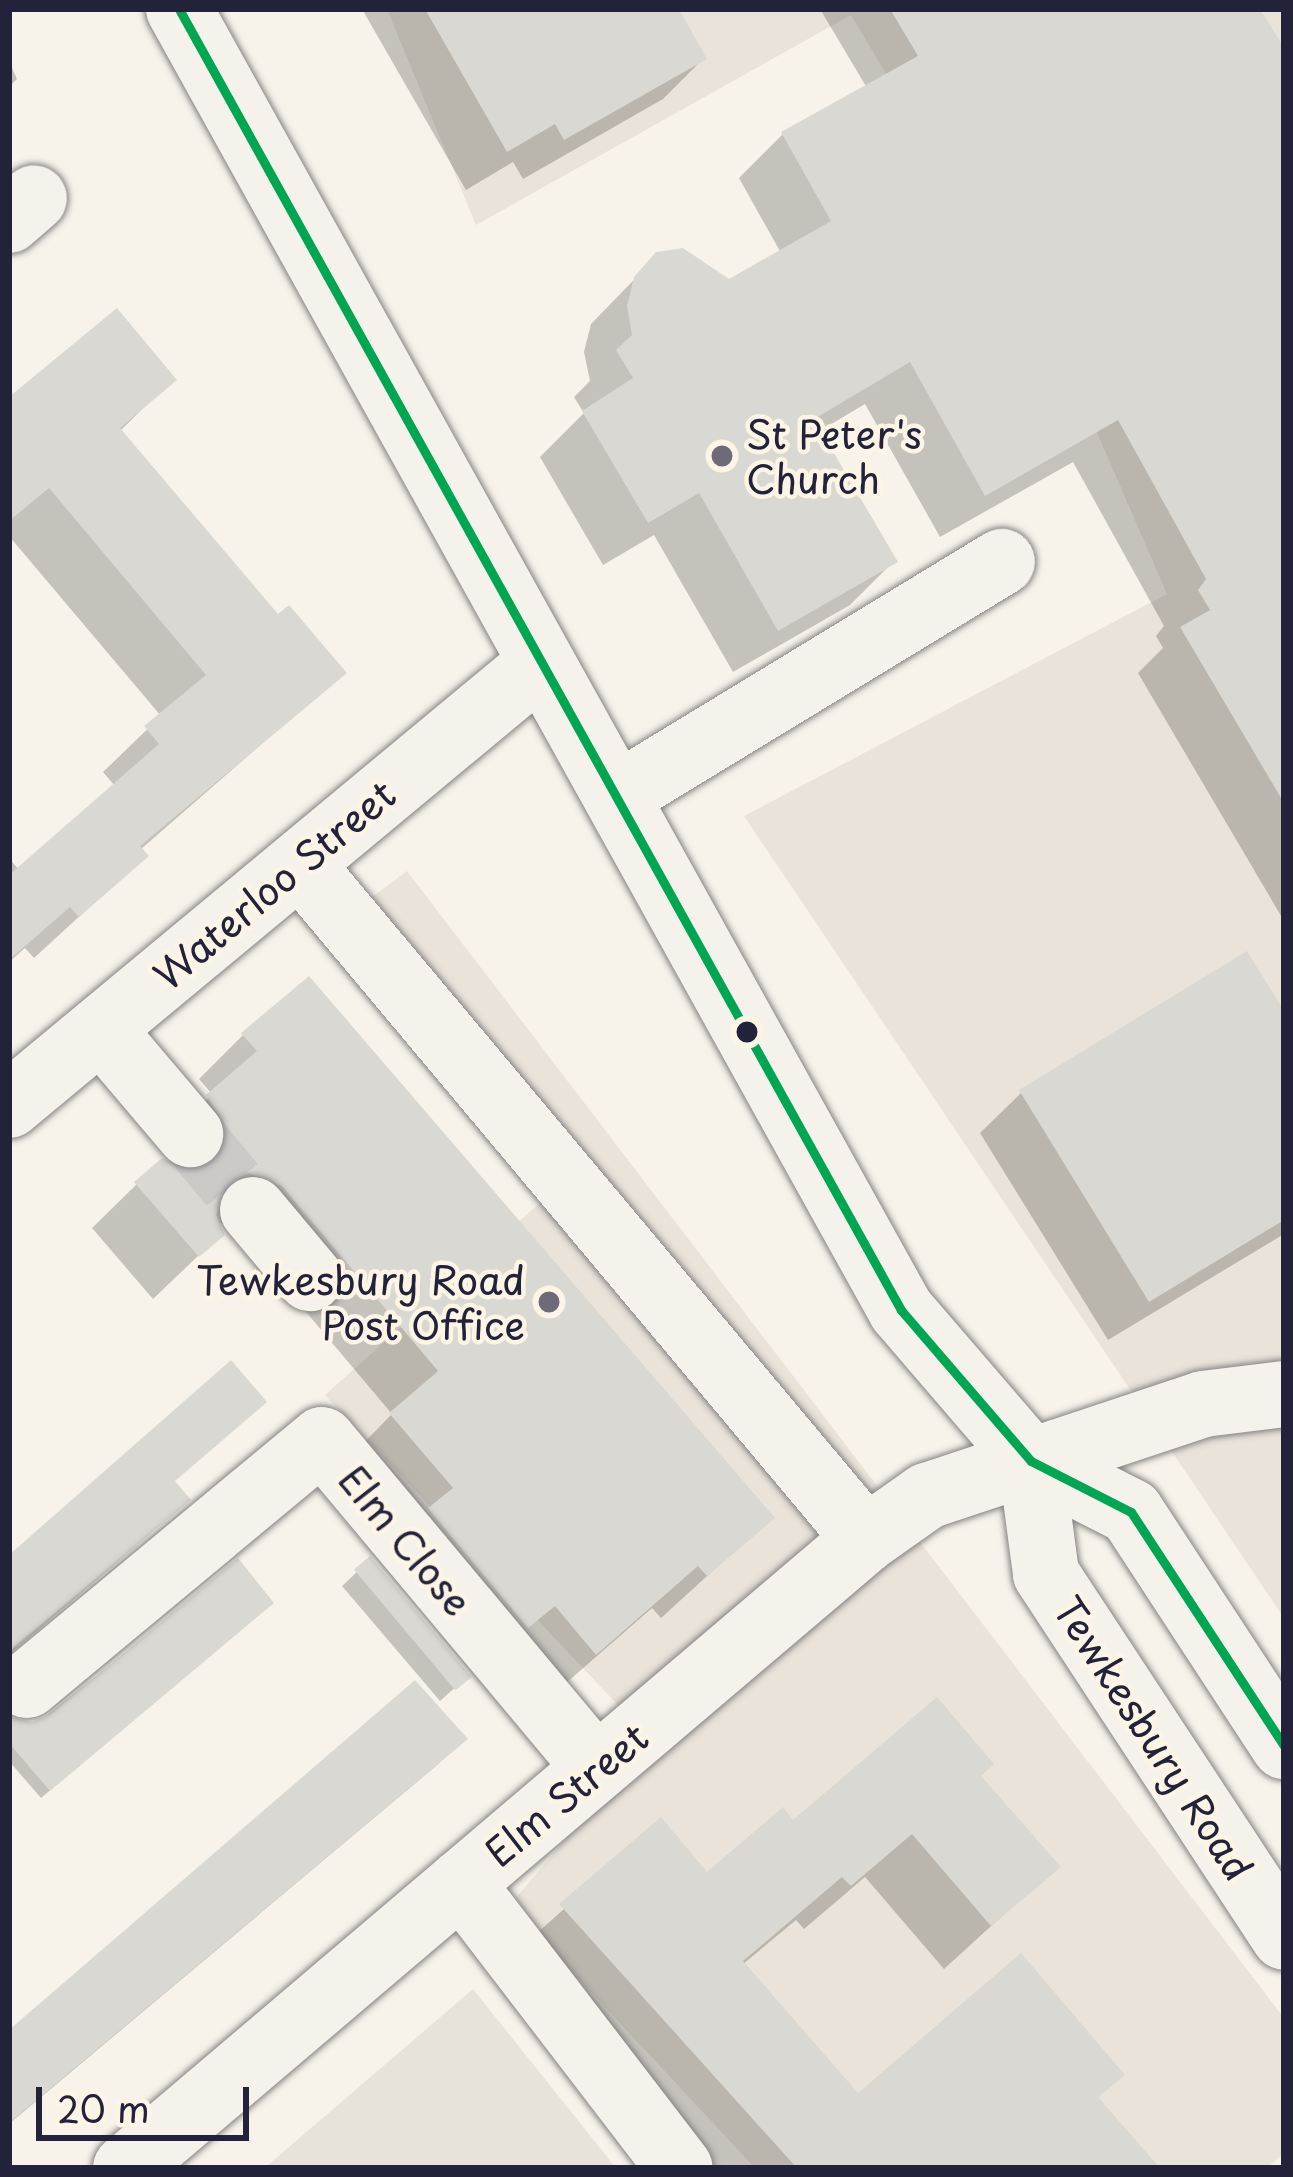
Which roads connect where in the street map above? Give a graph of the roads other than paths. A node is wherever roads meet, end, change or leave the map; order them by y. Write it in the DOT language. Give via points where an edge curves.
graph roads {
  1 [pos="179,9"];
  2 [pos="1002,562"];
  3 [pos="540,664"];
  4 [pos="620,794"];
  5 [pos="300,864"];
  6 [pos="101,1028"];
  7 [pos="9,1105"];
  8 [pos="190,1134"];
  9 [pos="253,1210"];
  10 [pos="310,1279"];
  11 [pos="1284,1394"];
  12 [pos="1031,1461"];
  13 [pos="866,1539"];
  14 [pos="27,1685"];
  15 [pos="1284,1746"];
  16 [pos="596,1768"];
  17 [pos="460,1883"];
  18 [pos="1284,1937"];
  19 [pos="126,2168"];
  20 [pos="680,2168"];
  1 -- 3 [label="main road"];
  2 -- 4 [label="main road"];
  3 -- 4 [label="main road"];
  3 -- 5 [label="main road, Waterloo Street"];
  4 -- 12 [label="main road" via="902,1310"];
  5 -- 6 [label="main road, Waterloo Street"];
  5 -- 13 [label="main road"];
  6 -- 7 [label="main road, Waterloo Street"];
  6 -- 8 [label="main road"];
  9 -- 10 [label="main road"];
  11 -- 12 [label="main road, Elm Street" via="1203,1404"];
  12 -- 13 [label="main road, Elm Street" via="927,1496"];
  12 -- 15 [label="main road" via="1131,1512"];
  12 -- 18 [label="main road, Tewkesbury Road" via="1046,1574"];
  13 -- 16 [label="main road, Elm Street"];
  14 -- 16 [label="main road, Elm Close" via="322,1440"];
  16 -- 17 [label="main road, Elm Street"];
  17 -- 19 [label="main road, Elm Street"];
  17 -- 20 [label="main road"];
}
